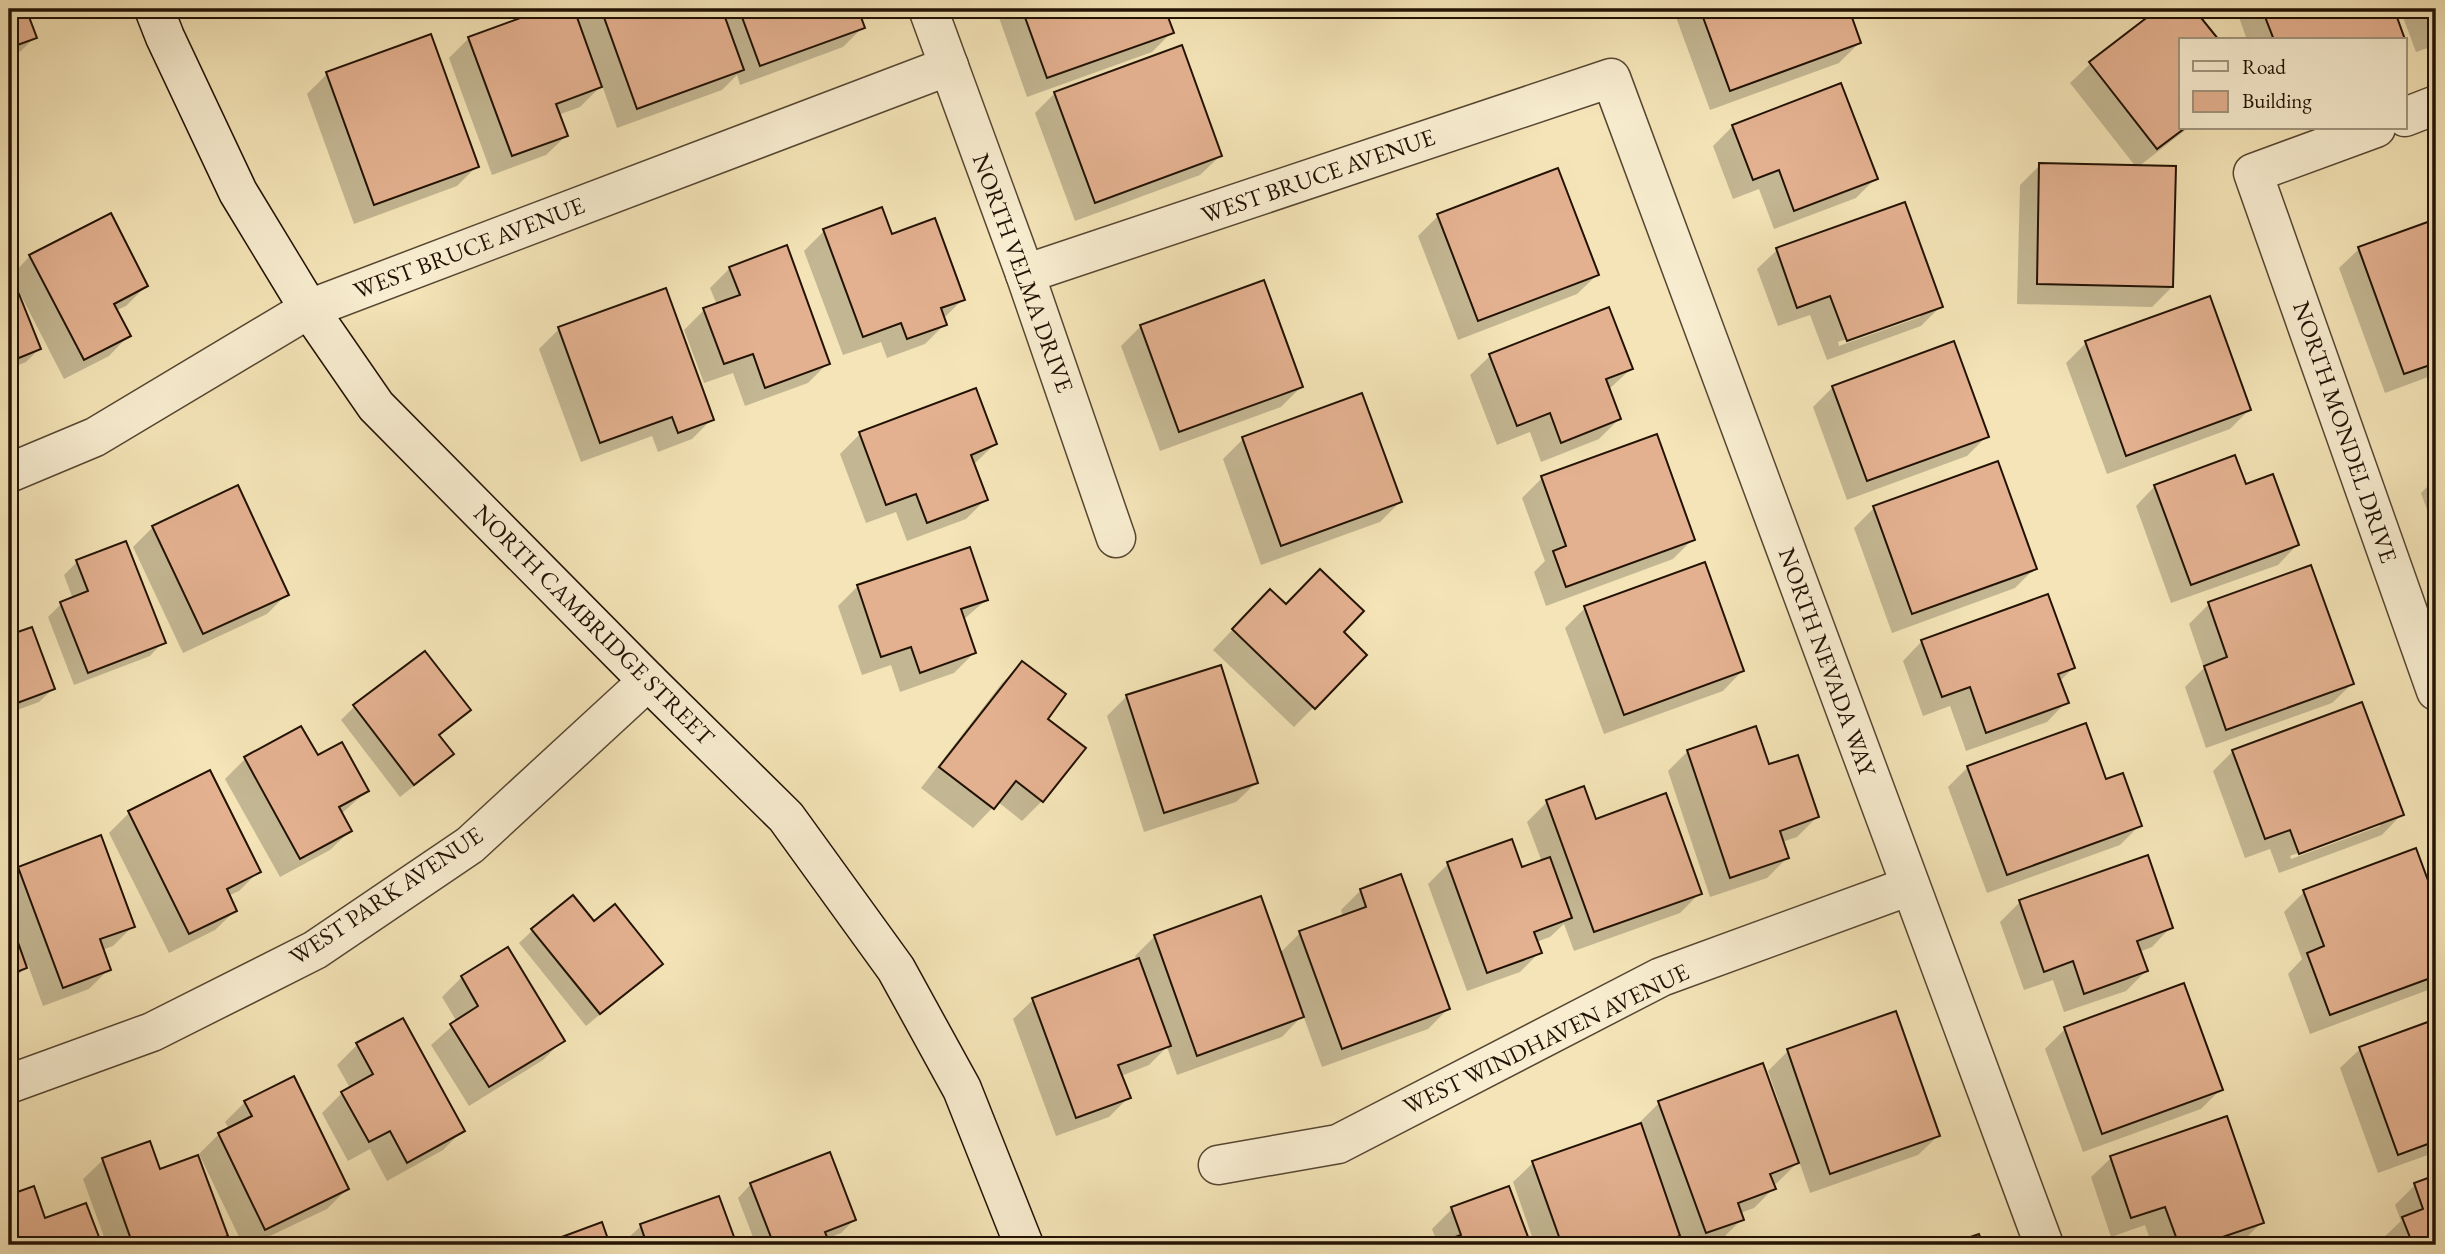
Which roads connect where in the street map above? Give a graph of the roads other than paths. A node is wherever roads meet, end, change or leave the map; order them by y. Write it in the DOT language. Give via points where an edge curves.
graph roads {
  1 [pos="155,9"];
  2 [pos="928,9"];
  3 [pos="949,65"];
  4 [pos="1611,78"];
  5 [pos="2436,106"];
  6 [pos="2406,117"];
  7 [pos="2371,130"];
  8 [pos="1025,274"];
  9 [pos="309,309"];
  10 [pos="9,474"];
  11 [pos="1116,538"];
  12 [pos="648,681"];
  13 [pos="2436,690"];
  14 [pos="1910,886"];
  15 [pos="9,1084"];
  16 [pos="1218,1165"];
  17 [pos="1024,1245"];
  18 [pos="2044,1245"];
  1 -- 9 [label="street, NORTH CAMBRIDGE STREET" via="238,192"];
  2 -- 3 [label="street, NORTH VELMA DRIVE"];
  3 -- 8 [label="street, NORTH VELMA DRIVE"];
  3 -- 9 [label="street, WEST BRUCE AVENUE"];
  4 -- 8 [label="street, WEST BRUCE AVENUE"];
  4 -- 14 [label="street, NORTH NEVADA WAY"];
  5 -- 6 [label="street"];
  7 -- 13 [label="street, NORTH MONDEL DRIVE" via="2253,173"];
  8 -- 11 [label="street, NORTH VELMA DRIVE"];
  9 -- 10 [label="street, WEST BRUCE AVENUE" via="95,437"];
  9 -- 12 [label="street, NORTH CAMBRIDGE STREET" via="376,406"];
  12 -- 15 [label="street, WEST PARK AVENUE" via="470,845 315,950 152,1032"];
  12 -- 17 [label="street, NORTH CAMBRIDGE STREET" via="786,817 896,969 962,1089"];
  14 -- 16 [label="street, WEST WINDHAVEN AVENUE" via="1661,977 1338,1143"];
  14 -- 18 [label="street, NORTH NEVADA WAY"];
}
